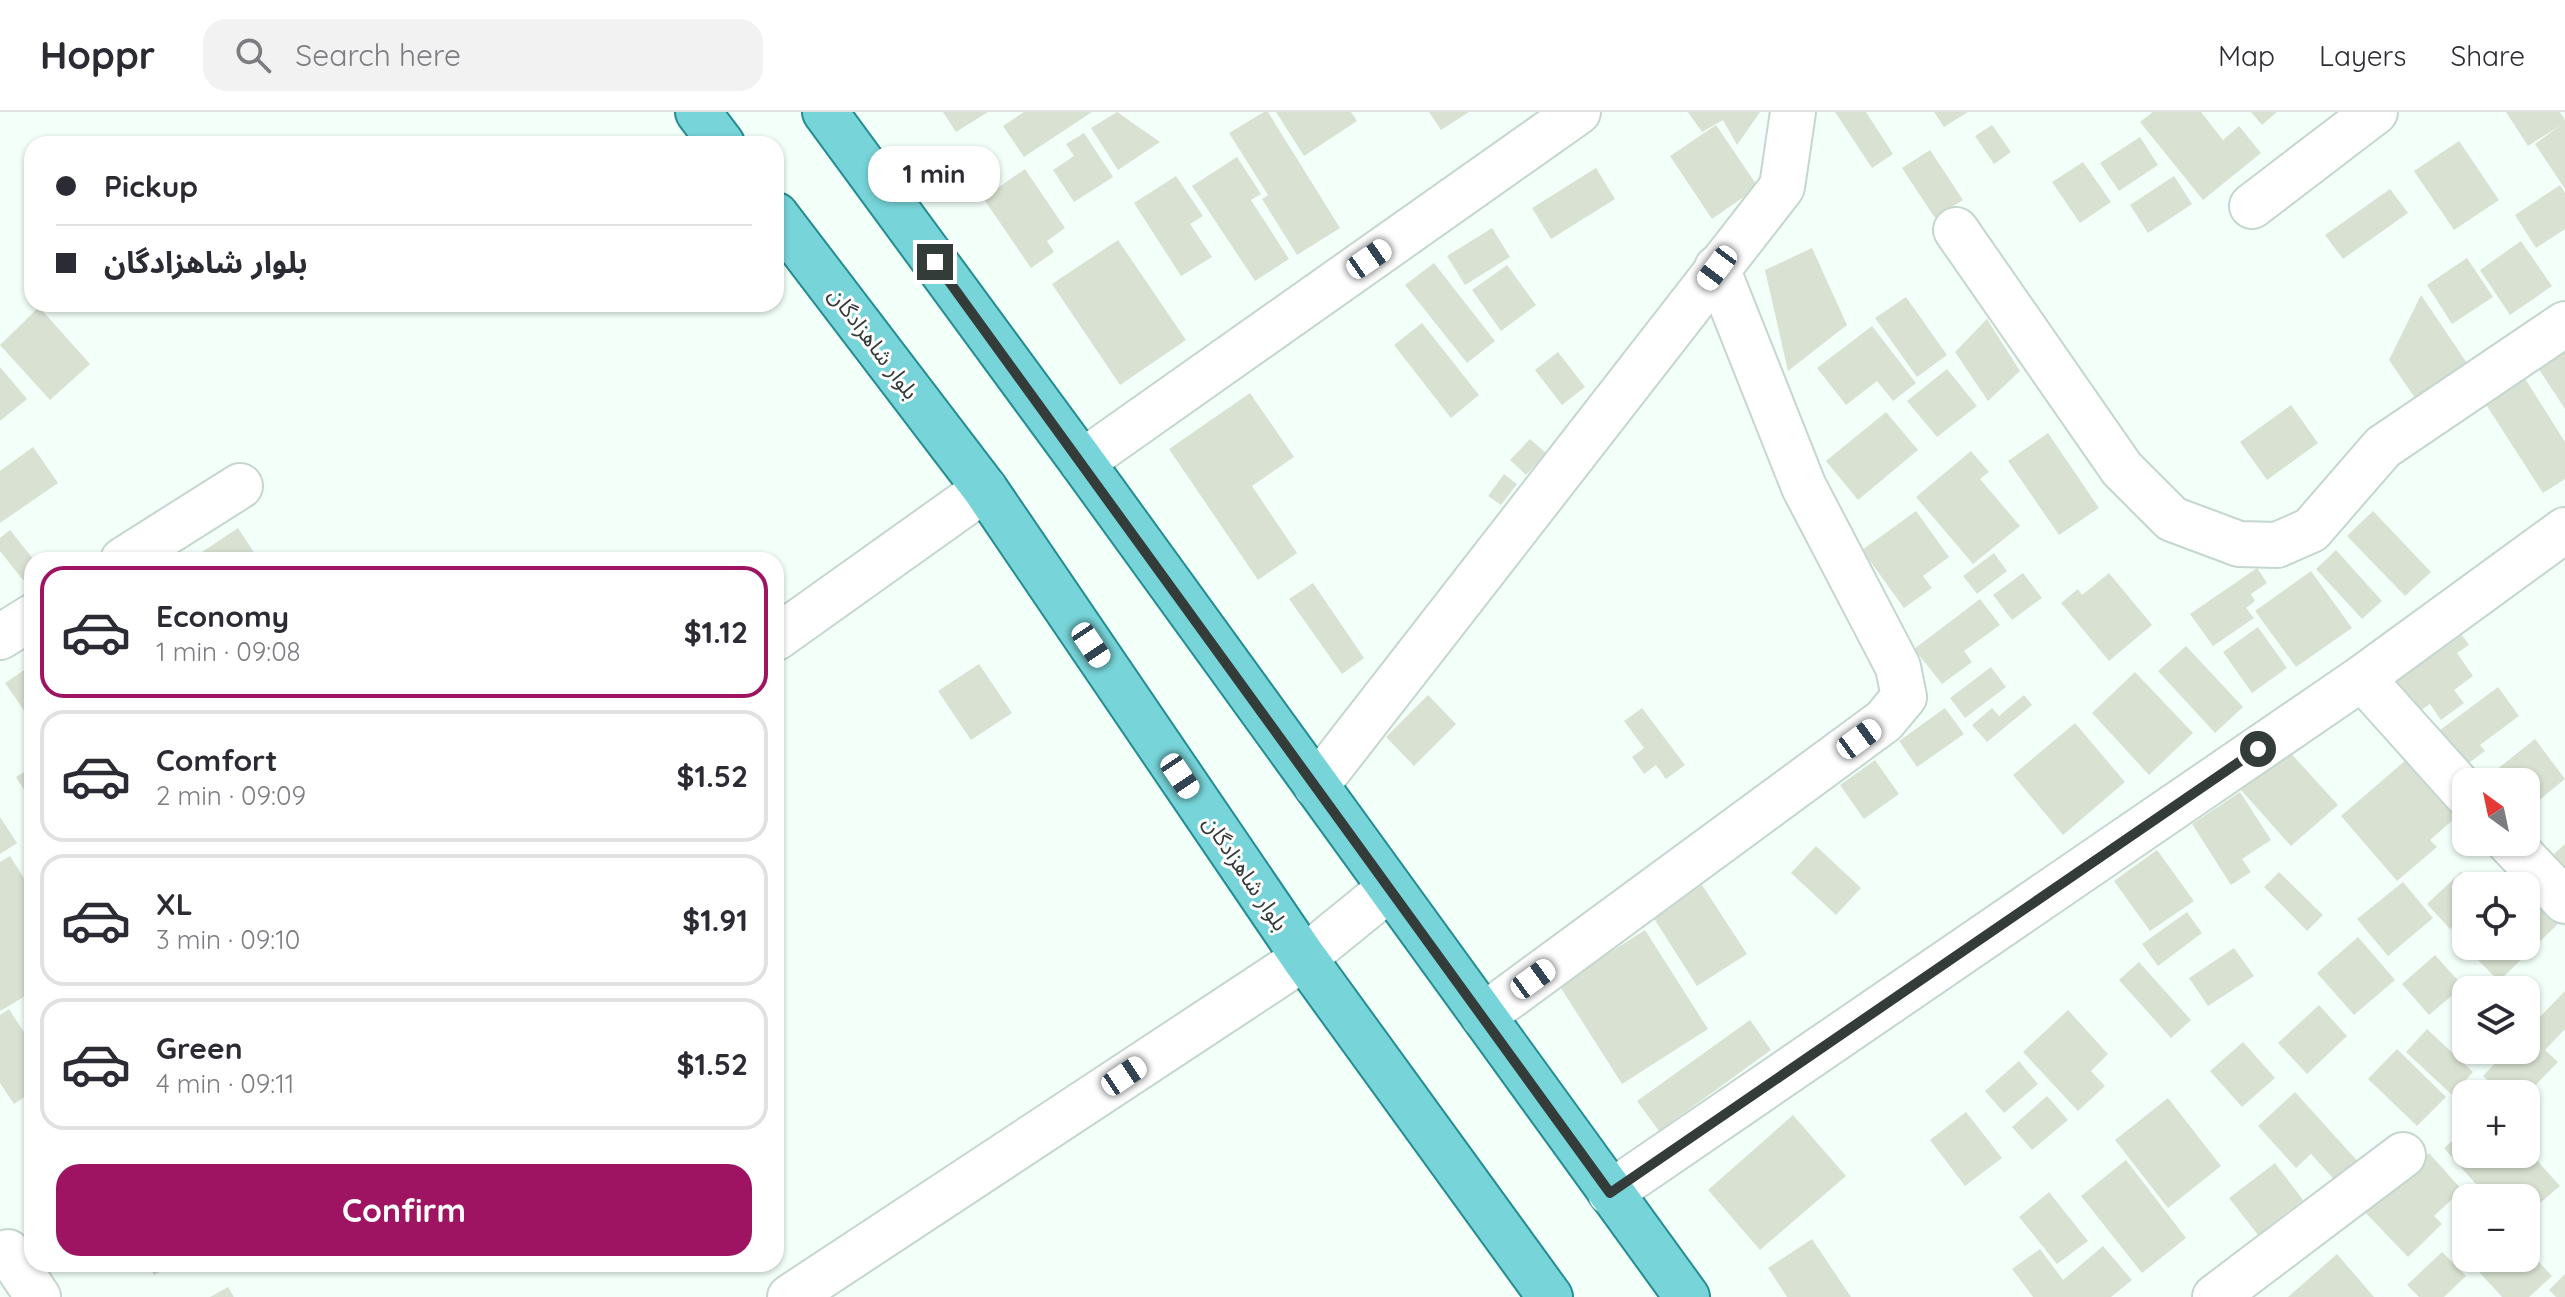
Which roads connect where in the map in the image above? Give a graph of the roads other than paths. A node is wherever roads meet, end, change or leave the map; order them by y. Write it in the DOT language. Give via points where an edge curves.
graph roads {
  1 [pos="698,112"];
  2 [pos="825,112"];
  3 [pos="1578,112"];
  4 [pos="1793,112"];
  5 [pos="2375,112"];
  6 [pos="716,136"];
  7 [pos="2252,206"];
  8 [pos="784,225"];
  9 [pos="1956,230"];
  10 [pos="1717,268"];
  11 [pos="2565,324"];
  12 [pos="1082,462"];
  13 [pos="240,486"];
  14 [pos="985,489"];
  15 [pos="2565,530"];
  16 [pos="136,552"];
  17 [pos="24,622"];
  18 [pos="784,632"];
  19 [pos="0,637"];
  20 [pos="2362,678"];
  21 [pos="2452,778"];
  22 [pos="1316,786"];
  23 [pos="2521,856"];
  24 [pos="1390,888"];
  25 [pos="2565,901"];
  26 [pos="1304,958"];
  27 [pos="1483,1016"];
  28 [pos="2403,1155"];
  29 [pos="1610,1193"];
  30 [pos="8,1252"];
  31 [pos="38,1297"];
  32 [pos="790,1297"];
  33 [pos="1550,1297"];
  34 [pos="1687,1297"];
  35 [pos="2215,1297"];
  1 -- 6 [label="main road"];
  2 -- 12 [label="main road"];
  3 -- 12 [label="street"];
  4 -- 10 [label="street" via="1782,187"];
  5 -- 7 [label="street"];
  8 -- 14 [label="main road, بلوار شاهزادگان"];
  9 -- 11 [label="street" via="2122,469 2172,519 2239,544 2277,545 2311,530 2383,447"];
  10 -- 22 [label="street"];
  10 -- 27 [label="street" via="1804,487 1898,667 1904,697 1884,721"];
  12 -- 22 [label="main road"];
  13 -- 16 [label="street"];
  14 -- 18 [label="street"];
  14 -- 26 [label="main road, بلوار شاهزادگان"];
  15 -- 20 [label="street"];
  17 -- 19 [label="street"];
  20 -- 21 [label="street"];
  20 -- 29 [label="street"];
  22 -- 24 [label="main road"];
  23 -- 25 [label="street"];
  24 -- 26 [label="street"];
  24 -- 27 [label="main road"];
  26 -- 32 [label="street"];
  26 -- 33 [label="main road, بلوار شاهزادگان"];
  27 -- 29 [label="main road"];
  28 -- 35 [label="street"];
  29 -- 34 [label="main road"];
  30 -- 31 [label="street"];
}
